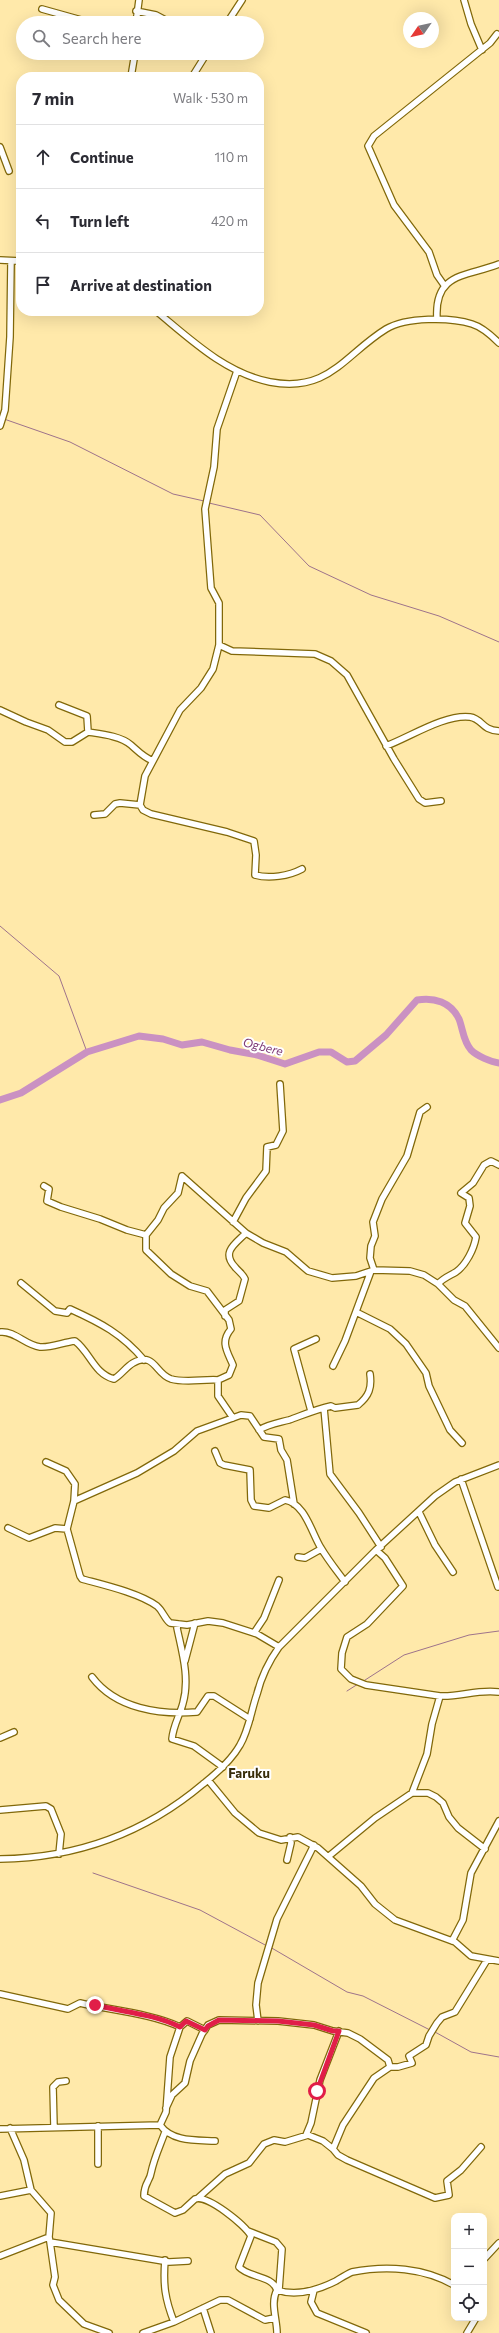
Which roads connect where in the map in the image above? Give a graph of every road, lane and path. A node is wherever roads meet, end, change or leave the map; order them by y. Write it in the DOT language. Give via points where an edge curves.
graph roads {
  1 [pos="139,0"];
  2 [pos="242,0"];
  3 [pos="464,0"];
  4 [pos="42,9"];
  5 [pos="136,11"];
  6 [pos="67,16"];
  7 [pos="136,16"];
  8 [pos="158,16"];
  9 [pos="232,16"];
  10 [pos="498,34"];
  11 [pos="482,50"];
  12 [pos="134,60"];
  13 [pos="203,60"];
  14 [pos="132,72"];
  15 [pos="195,72"];
  16 [pos="0,147"];
  17 [pos="9,171"];
  18 [pos="0,260"];
  19 [pos="11,261"];
  20 [pos="16,261"];
  21 [pos="499,264"];
  22 [pos="444,286"];
  23 [pos="162,316"];
  24 [pos="437,319"];
  25 [pos="499,343"];
  26 [pos="238,371"];
  27 [pos="0,426"];
  28 [pos="219,645"];
  29 [pos="59,705"];
  30 [pos="0,710"];
  31 [pos="499,731"];
  32 [pos="88,732"];
  33 [pos="386,746"];
  34 [pos="153,761"];
  35 [pos="441,801"];
  36 [pos="140,805"];
  37 [pos="94,816"];
  38 [pos="302,869"];
  39 [pos="280,1084"];
  40 [pos="427,1106"];
  41 [pos="499,1165"];
  42 [pos="44,1186"];
  43 [pos="232,1222"];
  44 [pos="246,1234"];
  45 [pos="146,1235"];
  46 [pos="373,1271"];
  47 [pos="21,1283"];
  48 [pos="438,1284"];
  49 [pos="356,1312"];
  50 [pos="225,1316"];
  51 [pos="1,1332"];
  52 [pos="316,1339"];
  53 [pos="499,1348"];
  54 [pos="144,1360"];
  55 [pos="333,1366"];
  56 [pos="370,1374"];
  57 [pos="218,1380"];
  58 [pos="324,1408"];
  59 [pos="312,1411"];
  60 [pos="233,1418"];
  61 [pos="259,1430"];
  62 [pos="462,1443"];
  63 [pos="215,1451"];
  64 [pos="46,1462"];
  65 [pos="499,1465"];
  66 [pos="461,1479"];
  67 [pos="74,1501"];
  68 [pos="294,1504"];
  69 [pos="419,1512"];
  70 [pos="8,1528"];
  71 [pos="67,1529"];
  72 [pos="379,1548"];
  73 [pos="321,1549"];
  74 [pos="298,1557"];
  75 [pos="452,1572"];
  76 [pos="280,1580"];
  77 [pos="345,1582"];
  78 [pos="498,1587"];
  79 [pos="195,1623"];
  80 [pos="178,1624"];
  81 [pos="254,1633"];
  82 [pos="279,1647"];
  83 [pos="185,1661"];
  84 [pos="92,1677"];
  85 [pos="499,1692"];
  86 [pos="440,1696"];
  87 [pos="180,1712"];
  88 [pos="250,1720"];
  89 [pos="14,1732"];
  90 [pos="0,1738"];
  91 [pos="223,1767"];
  92 [pos="208,1780"];
  93 [pos="412,1793"];
  94 [pos="0,1810"];
  95 [pos="499,1821"];
  96 [pos="290,1838"];
  97 [pos="314,1845"];
  98 [pos="485,1849"];
  99 [pos="59,1854"];
  100 [pos="330,1856"];
  101 [pos="0,1859"];
  102 [pos="287,1860"];
  103 [pos="452,1941"];
  104 [pos="487,1960"];
  105 [pos="499,1961"];
  106 [pos="0,1994"];
  107 [pos="258,2021"];
  108 [pos="180,2027"];
  109 [pos="205,2030"];
  110 [pos="339,2031"];
  111 [pos="390,2067"];
  112 [pos="66,2080"];
  113 [pos="166,2108"];
  114 [pos="160,2125"];
  115 [pos="98,2126"];
  116 [pos="54,2127"];
  117 [pos="10,2128"];
  118 [pos="0,2129"];
  119 [pos="165,2132"];
  120 [pos="306,2134"];
  121 [pos="215,2141"];
  122 [pos="481,2147"];
  123 [pos="333,2149"];
  124 [pos="98,2164"];
  125 [pos="32,2190"];
  126 [pos="0,2196"];
  127 [pos="198,2198"];
  128 [pos="248,2232"];
  129 [pos="49,2239"];
  130 [pos="499,2243"];
  131 [pos="487,2255"];
  132 [pos="0,2256"];
  133 [pos="165,2260"];
  134 [pos="188,2260"];
  135 [pos="452,2285"];
  136 [pos="278,2290"];
  137 [pos="314,2290"];
  138 [pos="203,2308"];
  139 [pos="274,2318"];
  140 [pos="474,2321"];
  141 [pos="174,2322"];
  142 [pos="109,2333"];
  143 [pos="144,2333"];
  144 [pos="211,2333"];
  145 [pos="277,2333"];
  146 [pos="366,2333"];
  147 [pos="467,2333"];
  1 -- 5 [label="street"];
  2 -- 9 [label="street"];
  3 -- 11 [label="street"];
  4 -- 6 [label="street"];
  5 -- 7 [label="street"];
  5 -- 8 [label="street"];
  10 -- 11 [label="street"];
  11 -- 22 [label="street" via="374,136 368,146 394,205 428,252"];
  12 -- 14 [label="street"];
  13 -- 15 [label="street"];
  16 -- 17 [label="street"];
  18 -- 19 [label="street"];
  19 -- 20 [label="street"];
  19 -- 27 [label="street" via="10,337 5,410"];
  21 -- 22 [label="street" via="481,271 458,275"];
  22 -- 24 [label="street" via="436,308"];
  23 -- 26 [label="street" via="202,349"];
  24 -- 25 [label="street" via="472,324"];
  24 -- 26 [label="street" via="387,328 345,362 310,382 270,382"];
  26 -- 28 [label="street" via="217,429 205,509 211,588 219,603"];
  28 -- 33 [label="street" via="232,651 315,654 331,661 347,675"];
  28 -- 34 [label="street" via="213,669 201,688 180,710"];
  29 -- 32 [label="street" via="87,716"];
  30 -- 32 [label="street" via="48,730 65,742 72,742"];
  31 -- 33 [label="street" via="488,730 476,718 464,716 449,719"];
  32 -- 34 [label="street" via="122,740 130,744 140,755"];
  33 -- 35 [label="street" via="419,799 425,803"];
  34 -- 36 [label="street" via="145,776"];
  36 -- 37 [label="street" via="115,804 105,814"];
  36 -- 38 [label="street" via="151,814 254,841 255,875 265,878"];
  39 -- 43 [label="street" via="283,1131 276,1145 267,1147 266,1171"];
  40 -- 46 [label="street" via="420,1112 407,1156 382,1199 373,1222 375,1236 370,1246"];
  41 -- 48 [label="street" via="491,1161 484,1165 473,1183 461,1193 470,1198 465,1222 476,1237 474,1249 458,1271"];
  42 -- 45 [label="street" via="49,1189 47,1200 62,1208"];
  43 -- 44 [label="street"];
  43 -- 45 [label="street" via="216,1204 182,1176 178,1193 164,1208"];
  44 -- 46 [label="street" via="286,1252 308,1271 332,1278 356,1276"];
  44 -- 50 [label="street" via="229,1249 231,1263 245,1280 239,1301 225,1310"];
  45 -- 50 [label="street" via="146,1250 164,1270 190,1286 207,1291"];
  46 -- 48 [label="street" via="410,1271 424,1275"];
  46 -- 49 [label="street"];
  47 -- 54 [label="street" via="56,1311 67,1313 70,1309 102,1323 132,1346"];
  48 -- 53 [label="street" via="454,1300 465,1306"];
  49 -- 55 [label="street"];
  49 -- 62 [label="street" via="390,1329 414,1354 426,1373 429,1386 450,1430"];
  50 -- 57 [label="street" via="231,1329 226,1334 224,1345 233,1365 229,1375"];
  51 -- 54 [label="street" via="8,1331 22,1342 40,1347 75,1341 96,1367 114,1380 133,1363"];
  52 -- 59 [label="street" via="294,1349"];
  54 -- 57 [label="street" via="153,1362 171,1379"];
  56 -- 58 [label="street" via="370,1392 358,1405"];
  57 -- 60 [label="street" via="218,1396"];
  58 -- 59 [label="street"];
  58 -- 72 [label="street" via="330,1474 359,1513"];
  59 -- 61 [label="street" via="269,1424"];
  60 -- 61 [label="street" via="241,1415 250,1416"];
  60 -- 67 [label="street" via="197,1431 174,1451 137,1473"];
  61 -- 68 [label="street" via="264,1437 279,1439 281,1450 287,1460"];
  63 -- 68 [label="street" via="224,1466 250,1470 251,1500 254,1506 269,1508 285,1500"];
  64 -- 67 [label="street" via="66,1471 71,1477 76,1491"];
  65 -- 66 [label="street"];
  66 -- 69 [label="street" via="447,1487"];
  66 -- 78 [label="street"];
  67 -- 71 [label="street"];
  68 -- 73 [label="street" via="306,1517"];
  69 -- 72 [label="street"];
  69 -- 75 [label="street"];
  70 -- 71 [label="street" via="29,1538 55,1528"];
  71 -- 80 [label="street" via="82,1579 112,1587 153,1604 160,1609 170,1624"];
  72 -- 77 [label="street"];
  72 -- 86 [label="street" via="403,1586 367,1624 348,1637 342,1653 341,1669 351,1679 366,1685"];
  73 -- 74 [label="street" via="305,1558"];
  73 -- 77 [label="street"];
  76 -- 81 [label="street" via="264,1618"];
  77 -- 82 [label="street"];
  79 -- 80 [label="street"];
  79 -- 81 [label="street" via="208,1621"];
  79 -- 83 [label="street"];
  80 -- 83 [label="street"];
  81 -- 82 [label="street"];
  82 -- 88 [label="street" via="257,1692"];
  83 -- 87 [label="street" via="185,1685"];
  84 -- 87 [label="street" via="113,1698 156,1713"];
  85 -- 86 [label="street" via="484,1690"];
  86 -- 93 [label="street" via="427,1754"];
  87 -- 88 [label="street" via="197,1712 208,1696 214,1696"];
  87 -- 91 [label="street" via="172,1739 194,1746"];
  88 -- 91 [label="street" via="233,1758"];
  89 -- 90 [label="street"];
  91 -- 92 [label="street"];
  92 -- 96 [label="street" via="235,1813 259,1833 272,1839"];
  92 -- 99 [label="street" via="152,1821 99,1844"];
  93 -- 98 [label="street" via="428,1793 436,1797 443,1803 448,1817 458,1828"];
  93 -- 100 [label="street" via="375,1818"];
  94 -- 99 [label="street" via="46,1806 52,1809 62,1834"];
  95 -- 98 [label="street"];
  96 -- 97 [label="street" via="298,1837"];
  96 -- 102 [label="street"];
  97 -- 100 [label="street"];
  97 -- 107 [label="street" via="277,1919 258,1983"];
  98 -- 103 [label="street" via="471,1873 464,1920"];
  99 -- 101 [label="street" via="27,1859"];
  100 -- 103 [label="street" via="340,1869 361,1886 375,1904 395,1920"];
  103 -- 104 [label="street" via="466,1953"];
  104 -- 105 [label="street"];
  104 -- 111 [label="street" via="455,2012 441,2018 426,2045 409,2056 412,2063"];
  106 -- 108 [label="street" via="68,2009 80,2003 130,2014 148,2015"];
  107 -- 109 [label="street" via="219,2020"];
  107 -- 110 [label="street" via="314,2025"];
  108 -- 109 [label="street" via="186,2021"];
  108 -- 113 [label="street" via="170,2057"];
  109 -- 113 [label="street" via="190,2061 185,2083 172,2095"];
  110 -- 111 [label="street" via="360,2039 388,2060"];
  110 -- 120 [label="street" via="320,2080"];
  111 -- 123 [label="street" via="374,2078 361,2096 343,2125"];
  112 -- 116 [label="street" via="58,2082 53,2087"];
  113 -- 114 [label="street"];
  114 -- 115 [label="street"];
  114 -- 119 [label="street"];
  115 -- 116 [label="street"];
  115 -- 124 [label="street"];
  116 -- 117 [label="street"];
  117 -- 118 [label="street"];
  117 -- 125 [label="street" via="24,2160"];
  119 -- 121 [label="street" via="181,2139"];
  119 -- 127 [label="street" via="145,2183 144,2196 175,2213"];
  120 -- 123 [label="street" via="323,2141"];
  120 -- 127 [label="street" via="289,2141 274,2140 264,2144 249,2163 225,2174"];
  122 -- 123 [label="street" via="461,2170 447,2181 449,2195 435,2198 347,2160"];
  125 -- 126 [label="street"];
  125 -- 129 [label="street" via="51,2213"];
  127 -- 128 [label="street" via="222,2210"];
  128 -- 136 [label="street" via="276,2242 282,2248"];
  128 -- 136 [label="street" via="251,2236 248,2248 238,2267 246,2274 273,2283"];
  129 -- 132 [label="street"];
  129 -- 133 [label="street"];
  129 -- 142 [label="street" via="55,2277 53,2285 60,2300 84,2324"];
  130 -- 131 [label="street"];
  133 -- 134 [label="street"];
  133 -- 141 [label="street" via="165,2299"];
  135 -- 137 [label="street" via="426,2272 373,2270 352,2272"];
  136 -- 137 [label="street"];
  136 -- 139 [label="street" via="274,2294"];
  137 -- 146 [label="street" via="311,2302 318,2313"];
  138 -- 139 [label="street" via="217,2301 228,2300 257,2318 270,2321"];
  138 -- 141 [label="street"];
  138 -- 144 [label="street"];
  139 -- 145 [label="street"];
  140 -- 147 [label="street"];
  141 -- 143 [label="street"];
}
